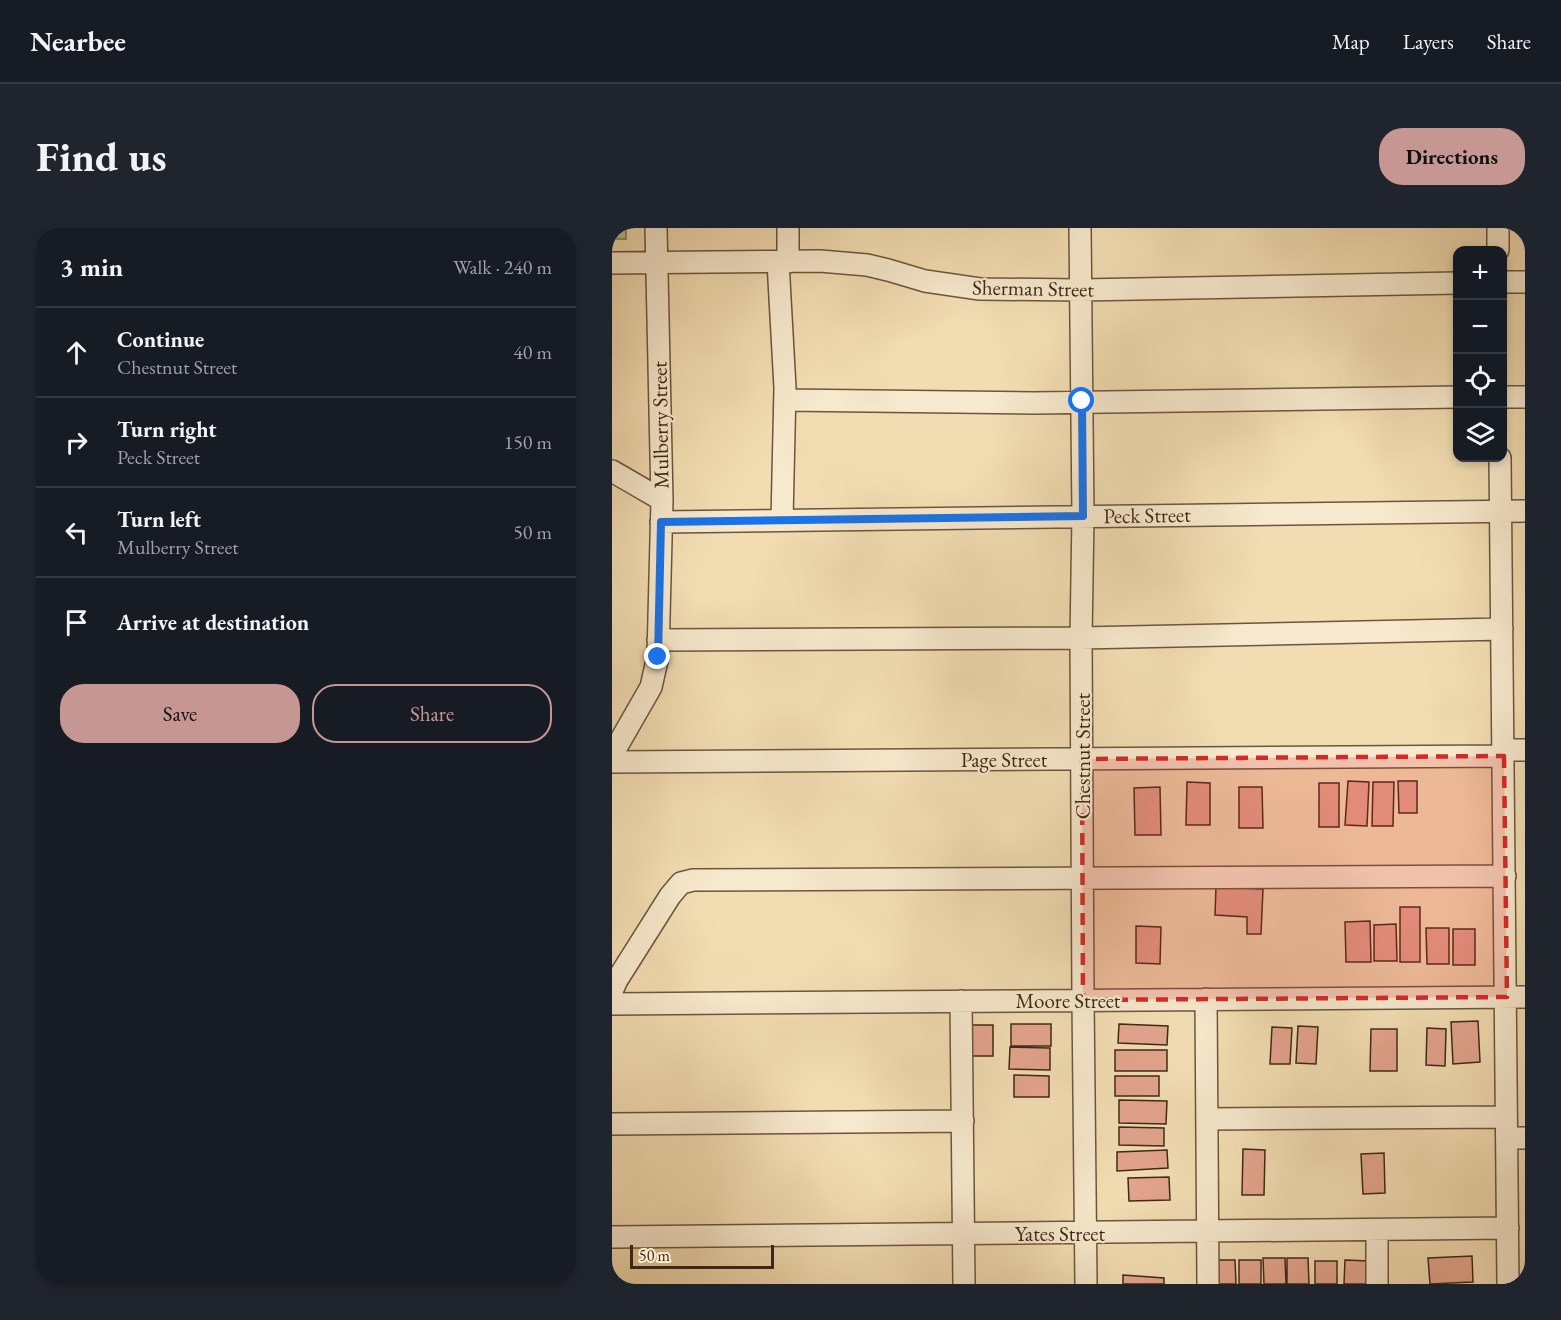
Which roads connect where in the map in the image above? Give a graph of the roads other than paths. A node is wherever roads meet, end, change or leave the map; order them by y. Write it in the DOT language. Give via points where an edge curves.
graph roads {
  1 [pos="656,228"];
  2 [pos="788,228"];
  3 [pos="1080,228"];
  4 [pos="1498,228"];
  5 [pos="1498,246"];
  6 [pos="783,262"];
  7 [pos="612,263"];
  8 [pos="657,263"];
  9 [pos="1507,282"];
  10 [pos="1525,282"];
  11 [pos="1453,283"];
  12 [pos="1081,290"];
  13 [pos="1453,397"];
  14 [pos="1507,397"];
  15 [pos="1525,397"];
  16 [pos="785,400"];
  17 [pos="1082,401"];
  18 [pos="1500,462"];
  19 [pos="612,471"];
  20 [pos="662,500"];
  21 [pos="1501,510"];
  22 [pos="1525,511"];
  23 [pos="1083,516"];
  24 [pos="782,520"];
  25 [pos="661,522"];
  26 [pos="1502,629"];
  27 [pos="1081,638"];
  28 [pos="658,640"];
  29 [pos="1525,750"];
  30 [pos="1504,753"];
  31 [pos="612,755"];
  32 [pos="1082,759"];
  33 [pos="612,762"];
  34 [pos="1511,873"];
  35 [pos="1083,878"];
  36 [pos="612,991"];
  37 [pos="1516,997"];
  38 [pos="1206,999"];
  39 [pos="1083,1000"];
  40 [pos="961,1001"];
  41 [pos="612,1004"];
  42 [pos="1208,1119"];
  43 [pos="963,1121"];
  44 [pos="612,1124"];
  45 [pos="1513,1131"];
  46 [pos="1508,1228"];
  47 [pos="1377,1230"];
  48 [pos="1207,1231"];
  49 [pos="964,1233"];
  50 [pos="1086,1233"];
  51 [pos="612,1237"];
  52 [pos="964,1284"];
  53 [pos="1086,1284"];
  54 [pos="1208,1284"];
  55 [pos="1377,1284"];
  56 [pos="1508,1284"];
  1 -- 8 [label="street, Mulberry Street"];
  2 -- 6 [label="street"];
  3 -- 12 [label="street, Chestnut Street"];
  4 -- 5 [label="street"];
  6 -- 8 [label="street, Sherman Street"];
  6 -- 12 [label="street, Sherman Street" via="867,265 925,281 980,290"];
  6 -- 16 [label="street"];
  7 -- 8 [label="street, Sherman Street"];
  8 -- 20 [label="street, Mulberry Street"];
  9 -- 10 [label="street"];
  11 -- 12 [label="street, Sherman Street"];
  12 -- 17 [label="street, Chestnut Street"];
  13 -- 17 [label="street"];
  14 -- 15 [label="street"];
  16 -- 17 [label="street"];
  16 -- 24 [label="street"];
  17 -- 23 [label="street, Chestnut Street"];
  18 -- 21 [label="street"];
  19 -- 20 [label="street"];
  20 -- 25 [label="street, Mulberry Street"];
  21 -- 22 [label="street, Peck Street"];
  21 -- 23 [label="street, Peck Street"];
  21 -- 26 [label="street"];
  23 -- 24 [label="street, Peck Street"];
  23 -- 27 [label="street, Chestnut Street"];
  24 -- 25 [label="street, Peck Street"];
  25 -- 28 [label="street, Mulberry Street"];
  26 -- 27 [label="street"];
  26 -- 30 [label="street"];
  27 -- 28 [label="street"];
  27 -- 32 [label="street, Chestnut Street"];
  28 -- 31 [label="street, Mulberry Street" via="651,687"];
  29 -- 30 [label="street, Page Street"];
  30 -- 32 [label="street, Page Street"];
  30 -- 34 [label="street"];
  32 -- 33 [label="street, Page Street"];
  32 -- 35 [label="street, Chestnut Street"];
  34 -- 35 [label="street"];
  34 -- 37 [label="street"];
  35 -- 36 [label="street" via="693,880 681,883 670,896"];
  35 -- 39 [label="street, Chestnut Street"];
  37 -- 38 [label="street, Moore Street"];
  37 -- 45 [label="street"];
  38 -- 39 [label="street, Moore Street"];
  38 -- 42 [label="street"];
  39 -- 40 [label="street, Moore Street"];
  39 -- 50 [label="street, Chestnut Street"];
  40 -- 41 [label="street, Moore Street"];
  40 -- 43 [label="street"];
  42 -- 45 [label="street"];
  42 -- 48 [label="street"];
  43 -- 44 [label="street"];
  43 -- 49 [label="street"];
  45 -- 46 [label="street"];
  46 -- 47 [label="street, Yates Street"];
  46 -- 56 [label="street"];
  47 -- 48 [label="street, Yates Street"];
  47 -- 55 [label="street"];
  48 -- 50 [label="street, Yates Street"];
  48 -- 54 [label="street"];
  49 -- 50 [label="street, Yates Street"];
  49 -- 51 [label="street, Yates Street"];
  49 -- 52 [label="street"];
  50 -- 53 [label="street, Chestnut Street"];
}
